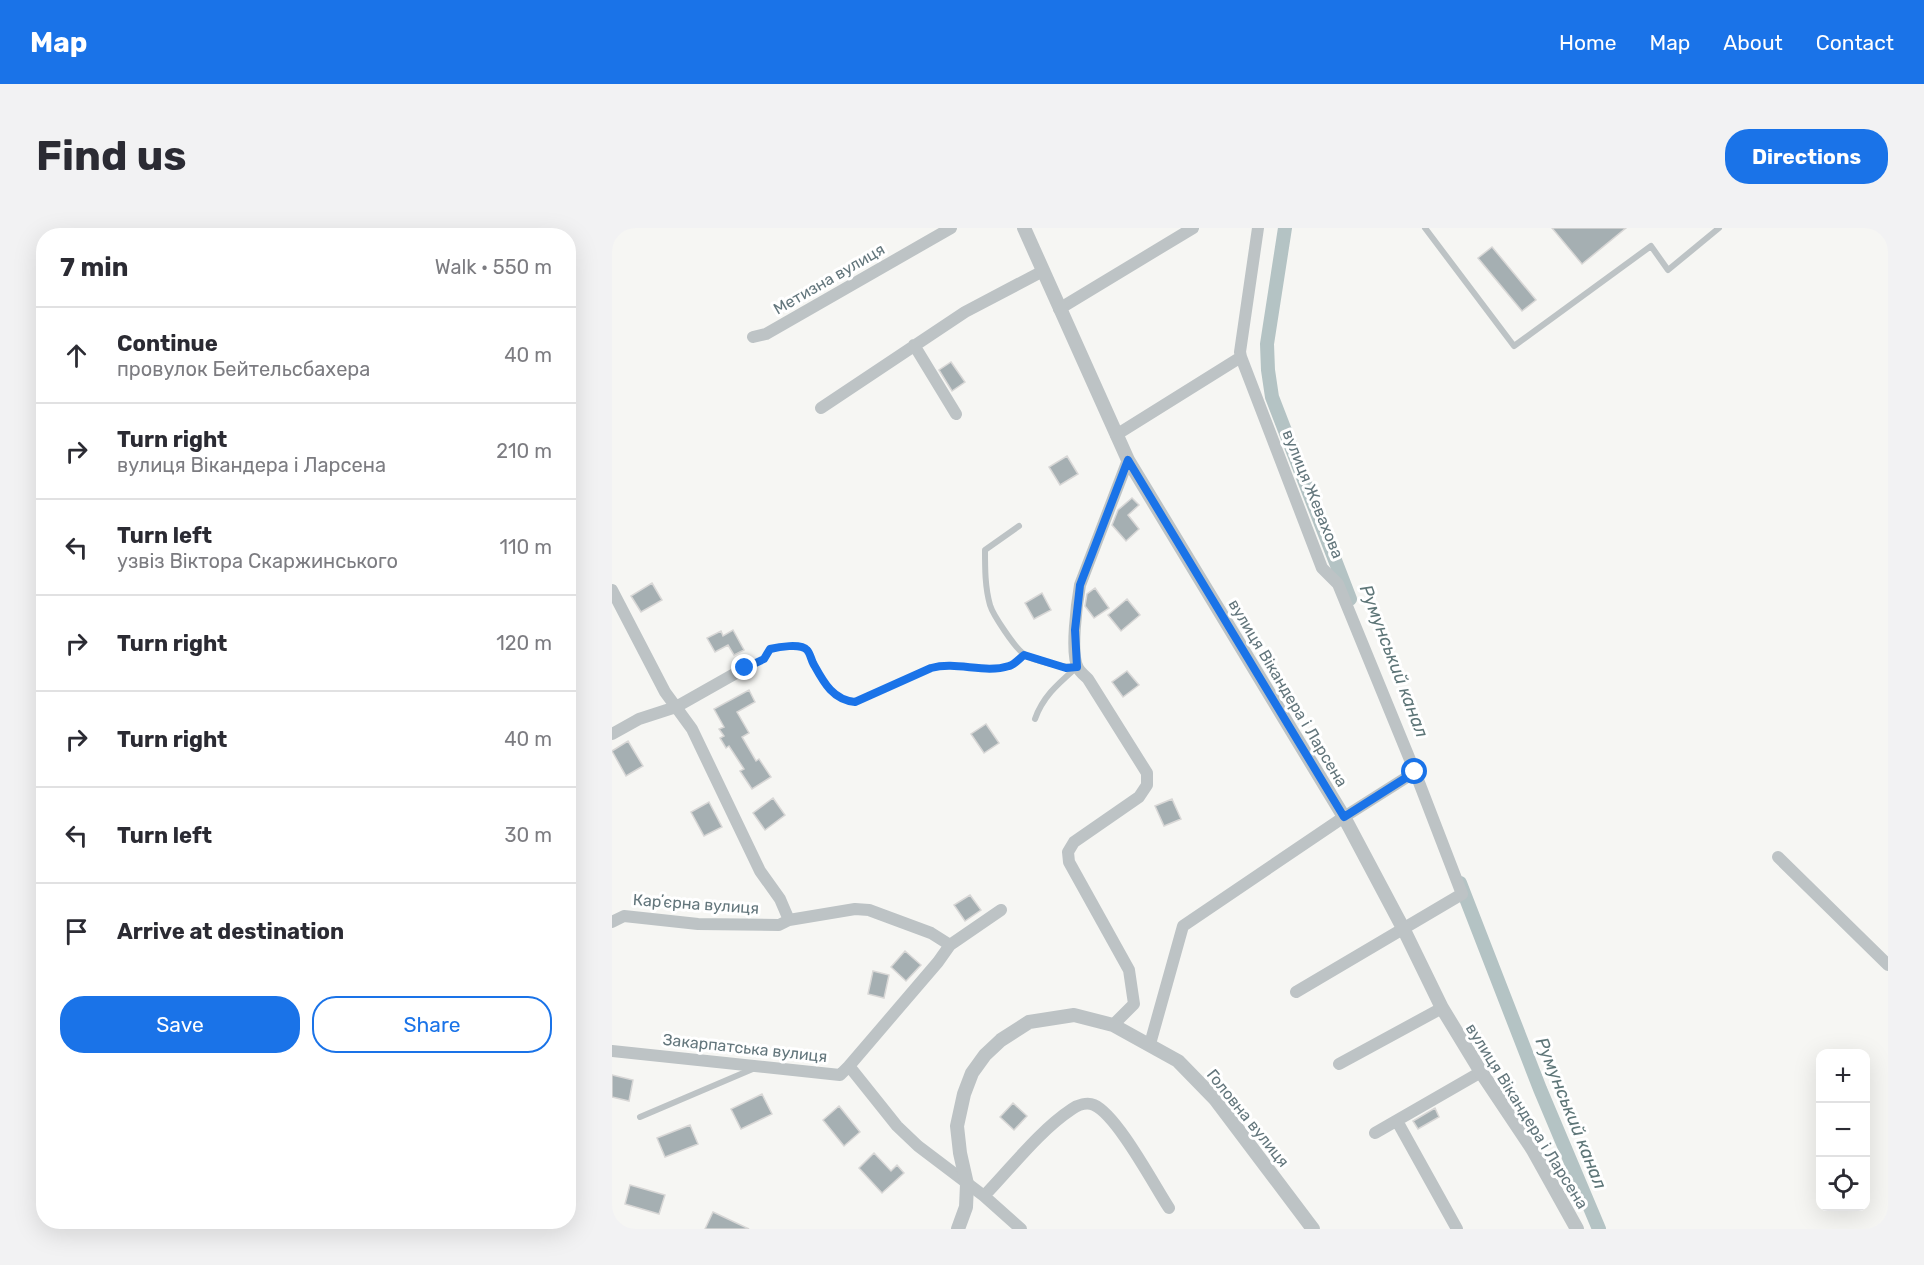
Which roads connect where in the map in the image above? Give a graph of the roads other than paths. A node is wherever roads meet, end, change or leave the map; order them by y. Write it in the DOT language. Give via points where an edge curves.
graph roads {
  1 [pos="951,228"];
  2 [pos="1024,228"];
  3 [pos="1193,228"];
  4 [pos="1258,228"];
  5 [pos="1425,228"];
  6 [pos="1719,228"];
  7 [pos="1043,271"];
  8 [pos="1059,309"];
  9 [pos="753,337"];
  10 [pos="914,345"];
  11 [pos="1241,357"];
  12 [pos="821,408"];
  13 [pos="956,414"];
  14 [pos="1116,435"];
  15 [pos="1128,460"];
  16 [pos="1019,526"];
  17 [pos="612,590"];
  18 [pos="1077,667"];
  19 [pos="745,668"];
  20 [pos="676,706"];
  21 [pos="1035,719"];
  22 [pos="612,734"];
  23 [pos="1415,772"];
  24 [pos="1344,817"];
  25 [pos="1778,857"];
  26 [pos="1001,910"];
  27 [pos="789,920"];
  28 [pos="612,922"];
  29 [pos="1404,930"];
  30 [pos="951,945"];
  31 [pos="1888,965"];
  32 [pos="1296,992"];
  33 [pos="1442,1008"];
  34 [pos="1113,1025"];
  35 [pos="1150,1044"];
  36 [pos="612,1052"];
  37 [pos="1339,1064"];
  38 [pos="760,1066"];
  39 [pos="849,1066"];
  40 [pos="1481,1072"];
  41 [pos="640,1117"];
  42 [pos="1397,1120"];
  43 [pos="1376,1133"];
  44 [pos="967,1184"];
  45 [pos="984,1196"];
  46 [pos="1169,1208"];
  47 [pos="1572,1227"];
  48 [pos="958,1229"];
  49 [pos="1021,1229"];
  50 [pos="1313,1229"];
  51 [pos="1457,1229"];
  1 -- 9 [label="street, Метизна вулиця" via="766,334"];
  2 -- 7 [label="street, вулиця Вікандера і Ларсена"];
  3 -- 8 [label="street"];
  4 -- 11 [label="street, вулиця Жевахова"];
  5 -- 6 [label="lane" via="1514,346 1651,246 1668,270"];
  7 -- 8 [label="street, вулиця Вікандера і Ларсена"];
  7 -- 10 [label="street" via="965,312"];
  8 -- 14 [label="street, вулиця Вікандера і Ларсена"];
  10 -- 12 [label="street"];
  10 -- 13 [label="street"];
  11 -- 14 [label="street"];
  11 -- 23 [label="street, вулиця Жевахова" via="1322,568 1338,585"];
  14 -- 15 [label="street, вулиця Вікандера і Ларсена"];
  15 -- 18 [label="street" via="1080,585 1075,630"];
  15 -- 24 [label="street, вулиця Вікандера і Ларсена"];
  16 -- 18 [label="lane" via="986,550 985,581 990,607 1024,655 1066,668"];
  17 -- 20 [label="street"];
  18 -- 21 [label="lane" via="1045,698"];
  18 -- 34 [label="street" via="1147,773 1148,784 1139,797 1074,842 1068,852 1069,862 1129,970 1134,1004"];
  19 -- 20 [label="street"];
  20 -- 22 [label="street"];
  20 -- 27 [label="street" via="692,729 760,871 780,898"];
  23 -- 24 [label="street"];
  23 -- 29 [label="street, вулиця Жевахова" via="1462,894"];
  24 -- 29 [label="street, вулиця Вікандера і Ларсена"];
  24 -- 35 [label="street" via="1184,926"];
  25 -- 31 [label="street"];
  26 -- 30 [label="street"];
  27 -- 28 [label="street, Карʼєрна вулиця" via="778,925 729,926 624,916"];
  27 -- 30 [label="street, Карʼєрна вулиця" via="869,910 931,933"];
  29 -- 32 [label="street"];
  29 -- 33 [label="street, вулиця Вікандера і Ларсена"];
  30 -- 39 [label="street"];
  33 -- 37 [label="street"];
  33 -- 40 [label="street, вулиця Вікандера і Ларсена"];
  34 -- 35 [label="street, Головна вулиця"];
  34 -- 44 [label="street, Головна вулиця" via="1074,1015 1029,1022 985,1055 972,1073 957,1126"];
  35 -- 50 [label="street, Головна вулиця" via="1178,1061 1215,1099"];
  36 -- 38 [label="street, Закарпатська вулиця"];
  38 -- 39 [label="street, Закарпатська вулиця" via="840,1075"];
  38 -- 41 [label="lane"];
  39 -- 44 [label="street, Закарпатська вулиця" via="897,1126"];
  40 -- 42 [label="street"];
  40 -- 47 [label="street, вулиця Вікандера і Ларсена" via="1533,1150"];
  42 -- 43 [label="street"];
  42 -- 51 [label="street"];
  44 -- 45 [label="street, Закарпатська вулиця"];
  44 -- 48 [label="street, Головна вулиця" via="966,1207"];
  45 -- 46 [label="street" via="1046,1132 1074,1107 1085,1104 1094,1105 1113,1122"];
  45 -- 49 [label="street, Закарпатська вулиця"];
}
